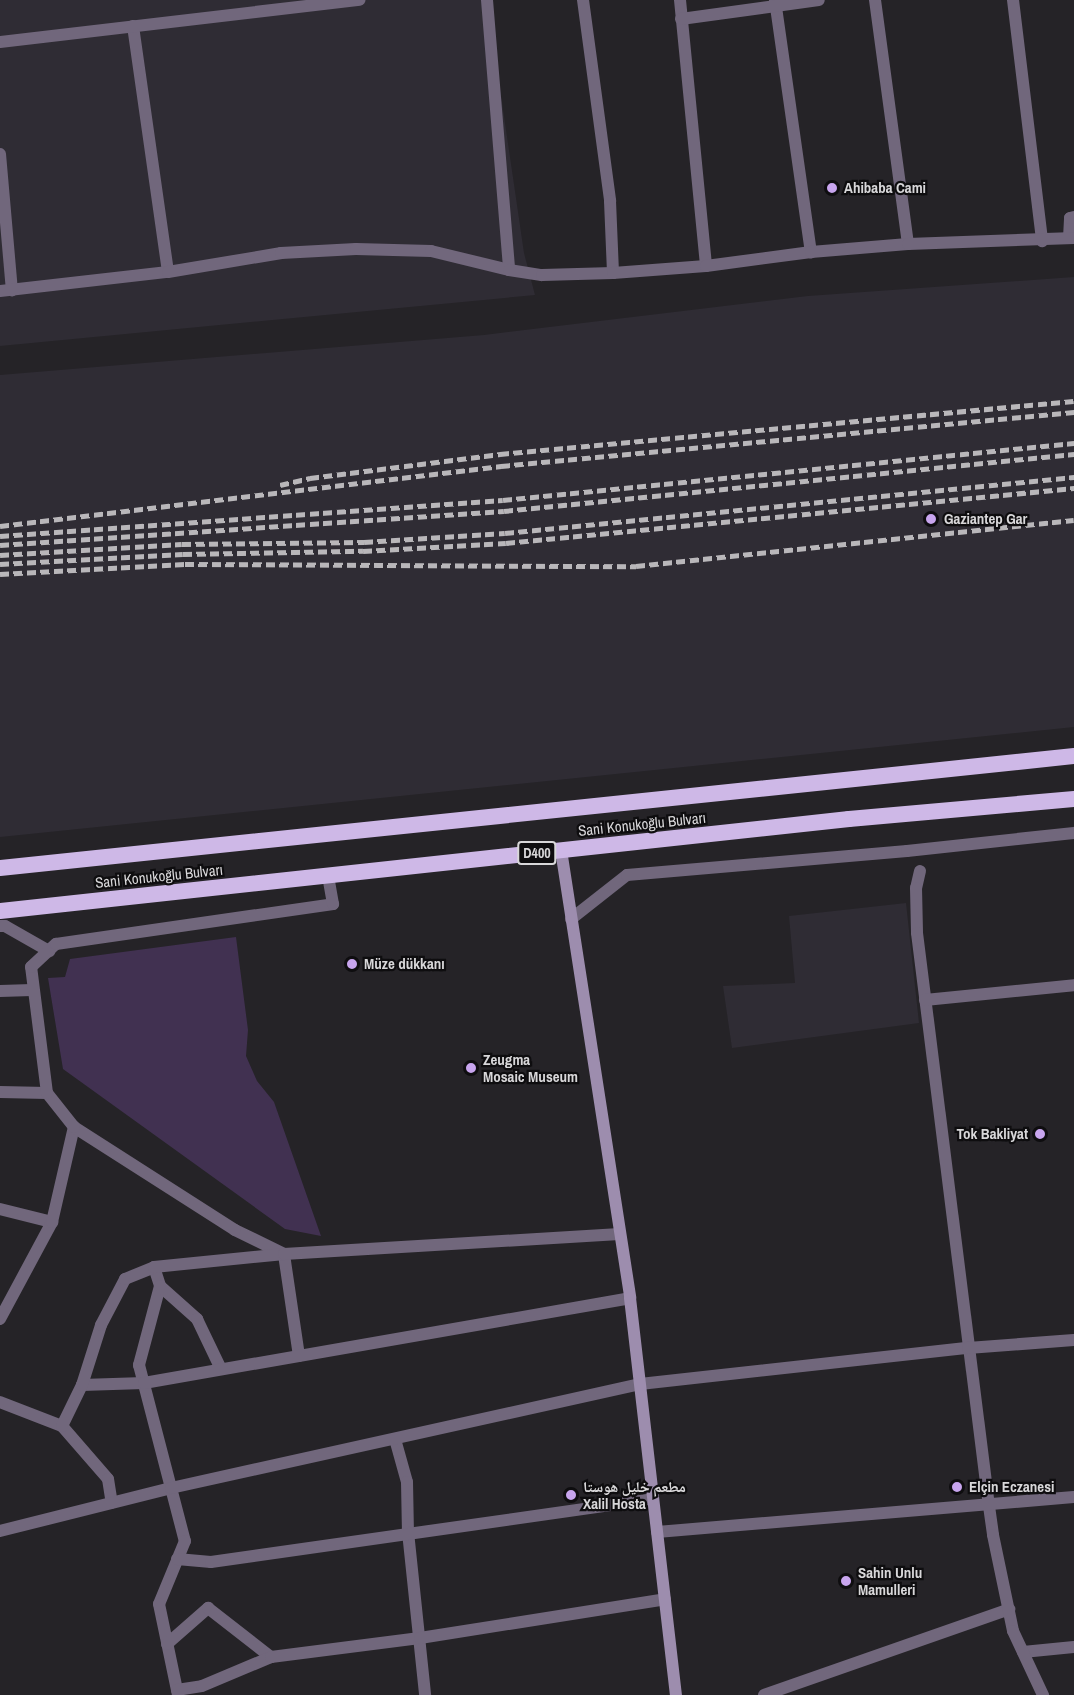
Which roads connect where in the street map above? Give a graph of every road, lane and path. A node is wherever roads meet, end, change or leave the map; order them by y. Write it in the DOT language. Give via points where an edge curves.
graph roads {
  1 [pos="360,0"];
  2 [pos="487,0"];
  3 [pos="583,0"];
  4 [pos="680,0"];
  5 [pos="819,0"];
  6 [pos="875,0"];
  7 [pos="1013,0"];
  8 [pos="776,3"];
  9 [pos="681,19"];
  10 [pos="133,26"];
  11 [pos="0,42"];
  12 [pos="0,154"];
  13 [pos="1074,217"];
  14 [pos="1072,238"];
  15 [pos="1042,241"];
  16 [pos="908,244"];
  17 [pos="811,252"];
  18 [pos="706,266"];
  19 [pos="509,270"];
  20 [pos="168,272"];
  21 [pos="613,273"];
  22 [pos="6,290"];
  23 [pos="1074,756"];
  24 [pos="1074,799"];
  25 [pos="1074,833"];
  26 [pos="561,850"];
  27 [pos="0,868"];
  28 [pos="920,871"];
  29 [pos="328,875"];
  30 [pos="0,911"];
  31 [pos="571,919"];
  32 [pos="0,926"];
  33 [pos="49,951"];
  34 [pos="1074,985"];
  35 [pos="32,990"];
  36 [pos="0,991"];
  37 [pos="925,1000"];
  38 [pos="0,1092"];
  39 [pos="47,1093"];
  40 [pos="74,1127"];
  41 [pos="0,1209"];
  42 [pos="52,1222"];
  43 [pos="619,1234"];
  44 [pos="284,1254"];
  45 [pos="154,1267"];
  46 [pos="160,1286"];
  47 [pos="630,1298"];
  48 [pos="5,1301"];
  49 [pos="0,1319"];
  50 [pos="1074,1340"];
  51 [pos="969,1347"];
  52 [pos="299,1356"];
  53 [pos="221,1369"];
  54 [pos="144,1383"];
  55 [pos="640,1384"];
  56 [pos="82,1385"];
  57 [pos="0,1401"];
  58 [pos="62,1426"];
  59 [pos="395,1439"];
  60 [pos="171,1488"];
  61 [pos="1074,1497"];
  62 [pos="653,1499"];
  63 [pos="112,1503"];
  64 [pos="989,1506"];
  65 [pos="0,1531"];
  66 [pos="408,1532"];
  67 [pos="657,1532"];
  68 [pos="177,1559"];
  69 [pos="665,1599"];
  70 [pos="1009,1609"];
  71 [pos="420,1638"];
  72 [pos="167,1644"];
  73 [pos="1074,1647"];
  74 [pos="1023,1652"];
  75 [pos="271,1657"];
  76 [pos="177,1692"];
  77 [pos="425,1695"];
  78 [pos="676,1695"];
  79 [pos="764,1695"];
  80 [pos="1043,1695"];
  1 -- 10 [label="street"];
  2 -- 19 [label="street"];
  3 -- 21 [label="street" via="610,201"];
  4 -- 9 [label="street"];
  5 -- 8 [label="street"];
  6 -- 16 [label="street"];
  7 -- 15 [label="street"];
  8 -- 9 [label="street"];
  8 -- 17 [label="street"];
  9 -- 18 [label="street"];
  10 -- 11 [label="street"];
  10 -- 20 [label="street"];
  12 -- 22 [label="street"];
  13 -- 14 [label="street" via="1070,218"];
  14 -- 15 [label="street"];
  15 -- 16 [label="street"];
  16 -- 17 [label="street"];
  17 -- 18 [label="street"];
  18 -- 21 [label="street"];
  19 -- 20 [label="street" via="431,250 356,249 281,253"];
  19 -- 21 [label="street" via="543,275"];
  20 -- 22 [label="street"];
  23 -- 27 [label="highway, Sani Konukoğlu Bulvarı"];
  24 -- 26 [label="highway, Sani Konukoğlu Bulvarı / D400"];
  25 -- 31 [label="street" via="627,876"];
  26 -- 29 [label="highway, Sani Konukoğlu Bulvarı / D400"];
  26 -- 31 [label="main road"];
  28 -- 37 [label="street" via="916,888 917,933"];
  29 -- 30 [label="highway, Sani Konukoğlu Bulvarı / D400"];
  29 -- 33 [label="street" via="333,904 56,944"];
  31 -- 43 [label="main road"];
  32 -- 33 [label="street"];
  33 -- 35 [label="street" via="31,968"];
  34 -- 37 [label="street"];
  35 -- 36 [label="street"];
  35 -- 39 [label="street"];
  37 -- 51 [label="street"];
  38 -- 39 [label="street"];
  39 -- 40 [label="street"];
  40 -- 42 [label="street"];
  40 -- 44 [label="street" via="235,1230"];
  41 -- 42 [label="street"];
  42 -- 48 [label="street"];
  43 -- 44 [label="street"];
  43 -- 47 [label="main road"];
  44 -- 45 [label="street"];
  44 -- 52 [label="street"];
  45 -- 46 [label="street"];
  45 -- 56 [label="street" via="125,1279 101,1325"];
  46 -- 53 [label="street" via="197,1318"];
  46 -- 54 [label="street" via="139,1365"];
  47 -- 52 [label="street"];
  47 -- 55 [label="main road"];
  48 -- 49 [label="street"];
  50 -- 51 [label="street"];
  51 -- 55 [label="street"];
  51 -- 64 [label="street"];
  52 -- 53 [label="street"];
  53 -- 54 [label="street"];
  54 -- 56 [label="street"];
  54 -- 60 [label="street"];
  55 -- 59 [label="street"];
  55 -- 62 [label="main road"];
  56 -- 58 [label="street"];
  57 -- 58 [label="street"];
  58 -- 63 [label="street" via="108,1479"];
  59 -- 60 [label="street"];
  59 -- 66 [label="street" via="407,1482"];
  60 -- 63 [label="street"];
  60 -- 68 [label="street" via="185,1541"];
  61 -- 64 [label="street"];
  62 -- 66 [label="street"];
  62 -- 67 [label="main road"];
  63 -- 65 [label="street"];
  64 -- 67 [label="street"];
  64 -- 70 [label="street"];
  66 -- 68 [label="street" via="211,1562"];
  66 -- 71 [label="street"];
  67 -- 69 [label="main road"];
  68 -- 72 [label="street" via="159,1604"];
  69 -- 71 [label="street"];
  69 -- 78 [label="main road"];
  70 -- 74 [label="street" via="1013,1631"];
  70 -- 79 [label="street"];
  71 -- 75 [label="street"];
  71 -- 77 [label="street"];
  72 -- 75 [label="street" via="208,1608"];
  72 -- 76 [label="street"];
  73 -- 74 [label="street"];
  74 -- 80 [label="street"];
  75 -- 76 [label="street" via="202,1686"];
}
